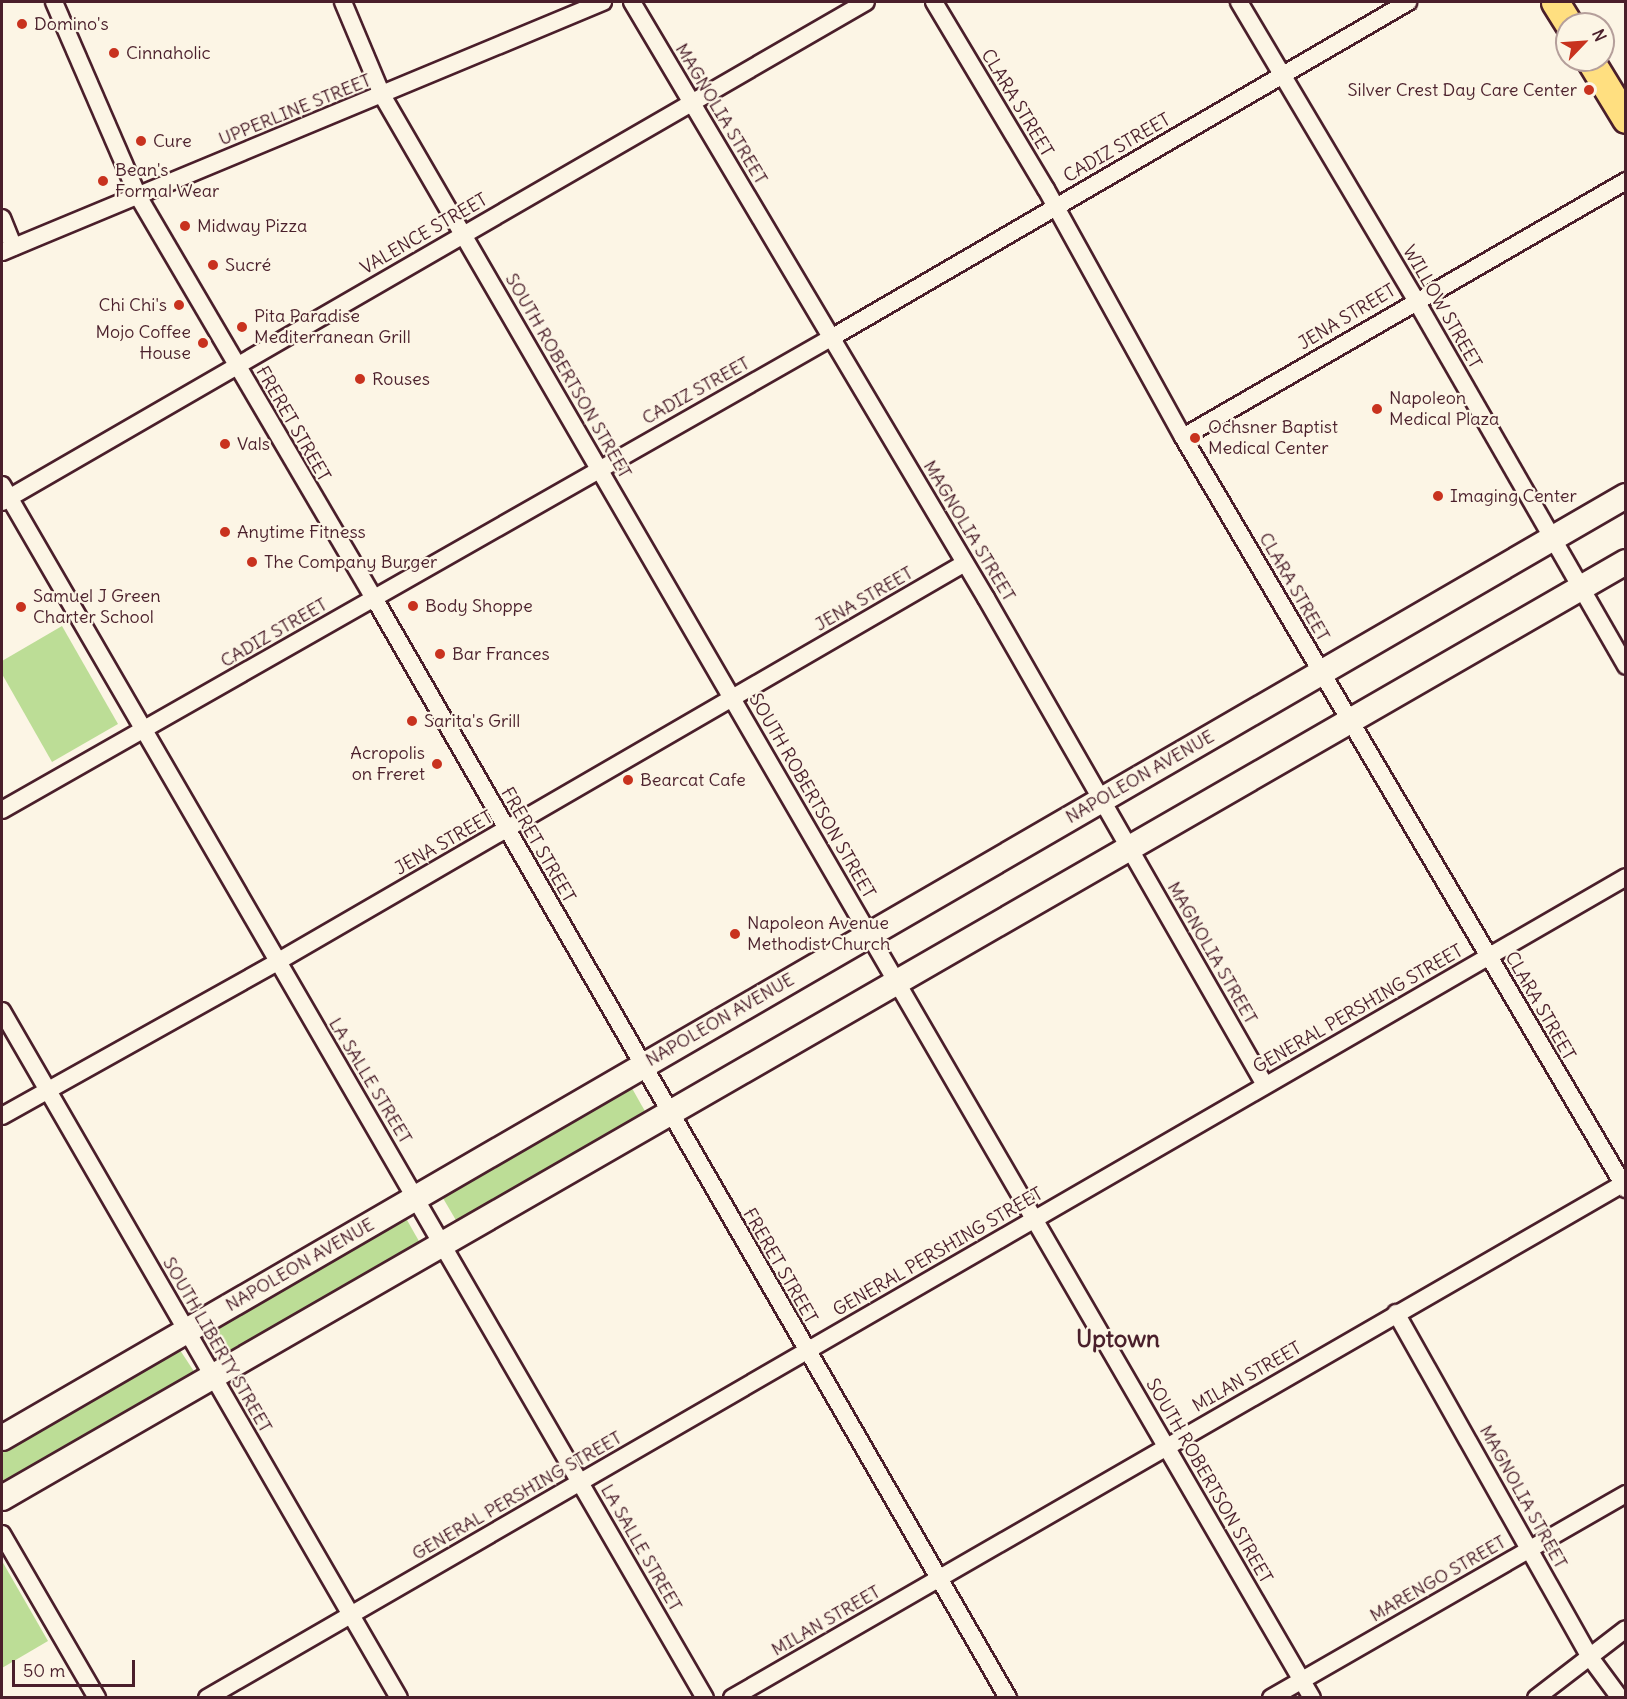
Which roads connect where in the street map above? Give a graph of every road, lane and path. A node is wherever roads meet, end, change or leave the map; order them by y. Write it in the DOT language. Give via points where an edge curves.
graph roads {
  1 [pos="54,2"];
  2 [pos="343,2"];
  3 [pos="603,2"];
  4 [pos="632,2"];
  5 [pos="866,2"];
  6 [pos="934,2"];
  7 [pos="1239,2"];
  8 [pos="1408,2"];
  9 [pos="1597,72"];
  10 [pos="1281,75"];
  11 [pos="382,95"];
  12 [pos="691,103"];
  13 [pos="1626,119"];
  14 [pos="1626,181"];
  15 [pos="138,196"];
  16 [pos="1054,207"];
  17 [pos="2,218"];
  18 [pos="464,233"];
  19 [pos="8,250"];
  20 [pos="1415,299"];
  21 [pos="831,338"];
  22 [pos="237,367"];
  23 [pos="1184,436"];
  24 [pos="598,469"];
  25 [pos="4,494"];
  26 [pos="1626,496"];
  27 [pos="1552,539"];
  28 [pos="1626,562"];
  29 [pos="965,563"];
  30 [pos="1580,588"];
  31 [pos="374,598"];
  32 [pos="1626,666"];
  33 [pos="1322,672"];
  34 [pos="734,697"];
  35 [pos="1350,720"];
  36 [pos="145,731"];
  37 [pos="1102,799"];
  38 [pos="2,810"];
  39 [pos="506,829"];
  40 [pos="1129,847"];
  41 [pos="1626,877"];
  42 [pos="868,934"];
  43 [pos="1489,956"];
  44 [pos="277,962"];
  45 [pos="896,981"];
  46 [pos="2,1011"];
  47 [pos="642,1065"];
  48 [pos="1265,1085"];
  49 [pos="46,1089"];
  50 [pos="668,1111"];
  51 [pos="2,1116"];
  52 [pos="1624,1185"];
  53 [pos="416,1197"];
  54 [pos="1034,1219"];
  55 [pos="442,1242"];
  56 [pos="1396,1313"];
  57 [pos="186,1331"];
  58 [pos="807,1350"];
  59 [pos="212,1375"];
  60 [pos="2,1438"];
  61 [pos="1166,1446"];
  62 [pos="580,1481"];
  63 [pos="1626,1494"];
  64 [pos="2,1497"];
  65 [pos="2,1534"];
  66 [pos="1530,1549"];
  67 [pos="938,1578"];
  68 [pos="351,1614"];
  69 [pos="1626,1629"];
  70 [pos="1589,1656"];
  71 [pos="1302,1679"];
  72 [pos="96,1698"];
  73 [pos="207,1698"];
  74 [pos="399,1698"];
  75 [pos="705,1698"];
  76 [pos="732,1698"];
  77 [pos="1008,1698"];
  78 [pos="1271,1698"];
  79 [pos="1312,1698"];
  80 [pos="1536,1698"];
  81 [pos="1620,1698"];
  1 -- 15 [label="street, FRERET STREET"];
  2 -- 11 [label="street, SOUTH ROBERTSON STREET"];
  3 -- 11 [label="street, UPPERLINE STREET"];
  4 -- 12 [label="street, MAGNOLIA STREET"];
  5 -- 12 [label="street, VALENCE STREET"];
  6 -- 16 [label="street, CLARA STREET"];
  7 -- 10 [label="street, WILLOW STREET"];
  8 -- 10 [label="street, CADIZ STREET"];
  9 -- 13 [label="main road"];
  10 -- 16 [label="street, CADIZ STREET"];
  10 -- 20 [label="street, WILLOW STREET"];
  11 -- 15 [label="street, UPPERLINE STREET"];
  11 -- 18 [label="street, SOUTH ROBERTSON STREET"];
  12 -- 18 [label="street, VALENCE STREET"];
  12 -- 21 [label="street, MAGNOLIA STREET"];
  14 -- 20 [label="street, JENA STREET"];
  15 -- 19 [label="street, UPPERLINE STREET"];
  15 -- 22 [label="street, FRERET STREET"];
  16 -- 21 [label="street, CADIZ STREET"];
  16 -- 23 [label="street, CLARA STREET"];
  17 -- 19 [label="street"];
  18 -- 22 [label="street, VALENCE STREET"];
  18 -- 24 [label="street, SOUTH ROBERTSON STREET"];
  20 -- 23 [label="street, JENA STREET"];
  20 -- 27 [label="street, WILLOW STREET"];
  21 -- 24 [label="street, CADIZ STREET"];
  21 -- 29 [label="street, MAGNOLIA STREET"];
  22 -- 25 [label="street, VALENCE STREET"];
  22 -- 31 [label="street, FRERET STREET"];
  23 -- 33 [label="street, CLARA STREET"];
  24 -- 31 [label="street, CADIZ STREET"];
  24 -- 34 [label="street, SOUTH ROBERTSON STREET"];
  25 -- 36 [label="street, LA SALLE STREET"];
  26 -- 27 [label="main road, NAPOLEON AVENUE"];
  27 -- 30 [label="street, WILLOW STREET"];
  27 -- 33 [label="main road, NAPOLEON AVENUE"];
  28 -- 30 [label="main road"];
  29 -- 34 [label="street, JENA STREET"];
  29 -- 37 [label="street, MAGNOLIA STREET"];
  30 -- 32 [label="street, WILLOW STREET"];
  30 -- 35 [label="main road"];
  31 -- 36 [label="street, CADIZ STREET"];
  31 -- 39 [label="street, FRERET STREET"];
  33 -- 35 [label="street, CLARA STREET"];
  33 -- 37 [label="main road, NAPOLEON AVENUE"];
  34 -- 39 [label="street, JENA STREET"];
  34 -- 42 [label="street, SOUTH ROBERTSON STREET"];
  35 -- 40 [label="main road"];
  35 -- 43 [label="street, CLARA STREET"];
  36 -- 38 [label="street, CADIZ STREET"];
  36 -- 44 [label="street, LA SALLE STREET"];
  37 -- 40 [label="street, MAGNOLIA STREET"];
  37 -- 42 [label="main road, NAPOLEON AVENUE"];
  39 -- 44 [label="street, JENA STREET"];
  39 -- 47 [label="street, FRERET STREET"];
  40 -- 45 [label="main road"];
  40 -- 48 [label="street, MAGNOLIA STREET"];
  41 -- 43 [label="street, GENERAL PERSHING STREET"];
  42 -- 45 [label="street, SOUTH ROBERTSON STREET"];
  42 -- 47 [label="main road, NAPOLEON AVENUE"];
  43 -- 48 [label="street, GENERAL PERSHING STREET"];
  43 -- 52 [label="street, CLARA STREET"];
  44 -- 49 [label="street, JENA STREET"];
  44 -- 53 [label="street, LA SALLE STREET"];
  45 -- 50 [label="main road"];
  45 -- 54 [label="street, SOUTH ROBERTSON STREET"];
  46 -- 49 [label="street, SOUTH LIBERTY STREET"];
  47 -- 50 [label="street, FRERET STREET"];
  47 -- 53 [label="main road, NAPOLEON AVENUE"];
  48 -- 54 [label="street, GENERAL PERSHING STREET"];
  49 -- 51 [label="street, JENA STREET"];
  49 -- 57 [label="street, SOUTH LIBERTY STREET"];
  50 -- 55 [label="main road"];
  50 -- 58 [label="street, FRERET STREET"];
  52 -- 56 [label="street, MILAN STREET"];
  53 -- 55 [label="street, LA SALLE STREET"];
  53 -- 57 [label="main road, NAPOLEON AVENUE"];
  54 -- 58 [label="street, GENERAL PERSHING STREET"];
  54 -- 61 [label="street, SOUTH ROBERTSON STREET"];
  55 -- 59 [label="main road"];
  55 -- 62 [label="street, LA SALLE STREET"];
  56 -- 61 [label="street, MILAN STREET"];
  56 -- 66 [label="street, MAGNOLIA STREET"];
  57 -- 59 [label="street, SOUTH LIBERTY STREET"];
  57 -- 60 [label="main road, NAPOLEON AVENUE"];
  58 -- 62 [label="street, GENERAL PERSHING STREET"];
  58 -- 67 [label="street, FRERET STREET"];
  59 -- 64 [label="main road"];
  59 -- 68 [label="street, SOUTH LIBERTY STREET"];
  61 -- 67 [label="street, MILAN STREET"];
  61 -- 71 [label="street, SOUTH ROBERTSON STREET"];
  62 -- 68 [label="street, GENERAL PERSHING STREET"];
  62 -- 75 [label="street, LA SALLE STREET"];
  63 -- 66 [label="street, MARENGO STREET"];
  65 -- 72 [label="street"];
  66 -- 70 [label="street, MAGNOLIA STREET"];
  66 -- 71 [label="street, MARENGO STREET"];
  67 -- 76 [label="street, MILAN STREET"];
  67 -- 77 [label="street, FRERET STREET"];
  68 -- 73 [label="street, GENERAL PERSHING STREET"];
  68 -- 74 [label="street, SOUTH LIBERTY STREET"];
  69 -- 70 [label="street"];
  70 -- 80 [label="street"];
  70 -- 81 [label="street, MAGNOLIA STREET"];
  71 -- 78 [label="street, MARENGO STREET"];
  71 -- 79 [label="street, SOUTH ROBERTSON STREET"];
}
